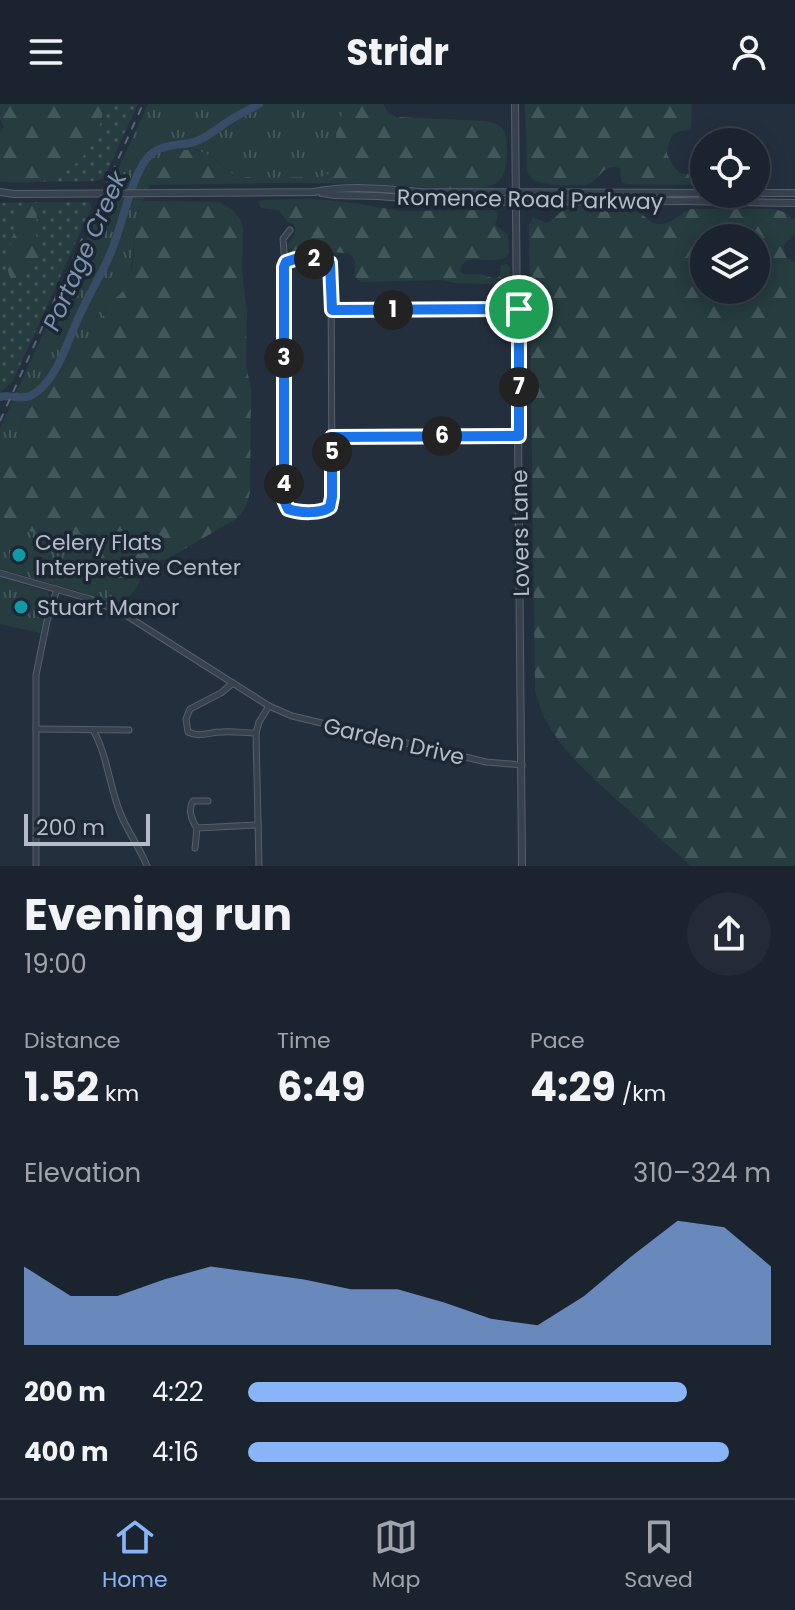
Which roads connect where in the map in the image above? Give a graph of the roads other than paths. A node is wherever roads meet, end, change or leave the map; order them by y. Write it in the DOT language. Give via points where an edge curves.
graph roads {
  1 [pos="515,104"];
  2 [pos="314,192"];
  3 [pos="517,193"];
  4 [pos="690,193"];
  5 [pos="770,193"];
  6 [pos="778,193"];
  7 [pos="795,193"];
  8 [pos="0,194"];
  9 [pos="517,202"];
  10 [pos="778,203"];
  11 [pos="795,203"];
  12 [pos="290,230"];
  13 [pos="285,264"];
  14 [pos="519,309"];
  15 [pos="332,310"];
  16 [pos="519,436"];
  17 [pos="332,437"];
  18 [pos="0,573"];
  19 [pos="57,589"];
  20 [pos="233,683"];
  21 [pos="269,706"];
  22 [pos="36,729"];
  23 [pos="93,730"];
  24 [pos="129,730"];
  25 [pos="256,733"];
  26 [pos="522,765"];
  27 [pos="208,801"];
  28 [pos="258,825"];
  29 [pos="197,828"];
  30 [pos="195,848"];
  31 [pos="36,866"];
  32 [pos="147,866"];
  33 [pos="259,866"];
  34 [pos="522,866"];
  1 -- 3 [label="street, Lovers Lane"];
  2 -- 3 [label="street, Romence Road Parkway" via="364,188"];
  2 -- 8 [label="street, Romence Road Parkway"];
  2 -- 9 [label="street, Romence Road Parkway"];
  3 -- 4 [label="street, Romence Road Parkway"];
  3 -- 9 [label="street, Lovers Lane"];
  5 -- 6 [label="street"];
  6 -- 7 [label="street"];
  6 -- 10 [label="street"];
  9 -- 10 [label="street, Romence Road Parkway"];
  9 -- 14 [label="street, Lovers Lane"];
  10 -- 11 [label="street, Romence Road Parkway"];
  12 -- 13 [label="street" via="283,239"];
  13 -- 15 [label="street" via="295,259 329,261"];
  13 -- 17 [label="street" via="288,509 330,507"];
  14 -- 15 [label="street"];
  14 -- 16 [label="street, Lovers Lane"];
  15 -- 17 [label="street"];
  16 -- 17 [label="street"];
  16 -- 26 [label="street, Lovers Lane"];
  18 -- 19 [label="street, Garden Drive"];
  19 -- 20 [label="street, Garden Drive" via="124,614"];
  19 -- 22 [label="street" via="38,663"];
  20 -- 21 [label="street, Garden Drive"];
  20 -- 25 [label="street" via="190,709 188,732"];
  21 -- 25 [label="street"];
  21 -- 26 [label="street, Garden Drive" via="315,723 486,762"];
  22 -- 23 [label="street"];
  22 -- 31 [label="street"];
  23 -- 24 [label="street"];
  23 -- 32 [label="street" via="122,817"];
  25 -- 28 [label="street"];
  26 -- 34 [label="street, Lovers Lane"];
  27 -- 29 [label="street" via="191,804"];
  28 -- 29 [label="street"];
  28 -- 33 [label="street"];
  29 -- 30 [label="street"];
}
